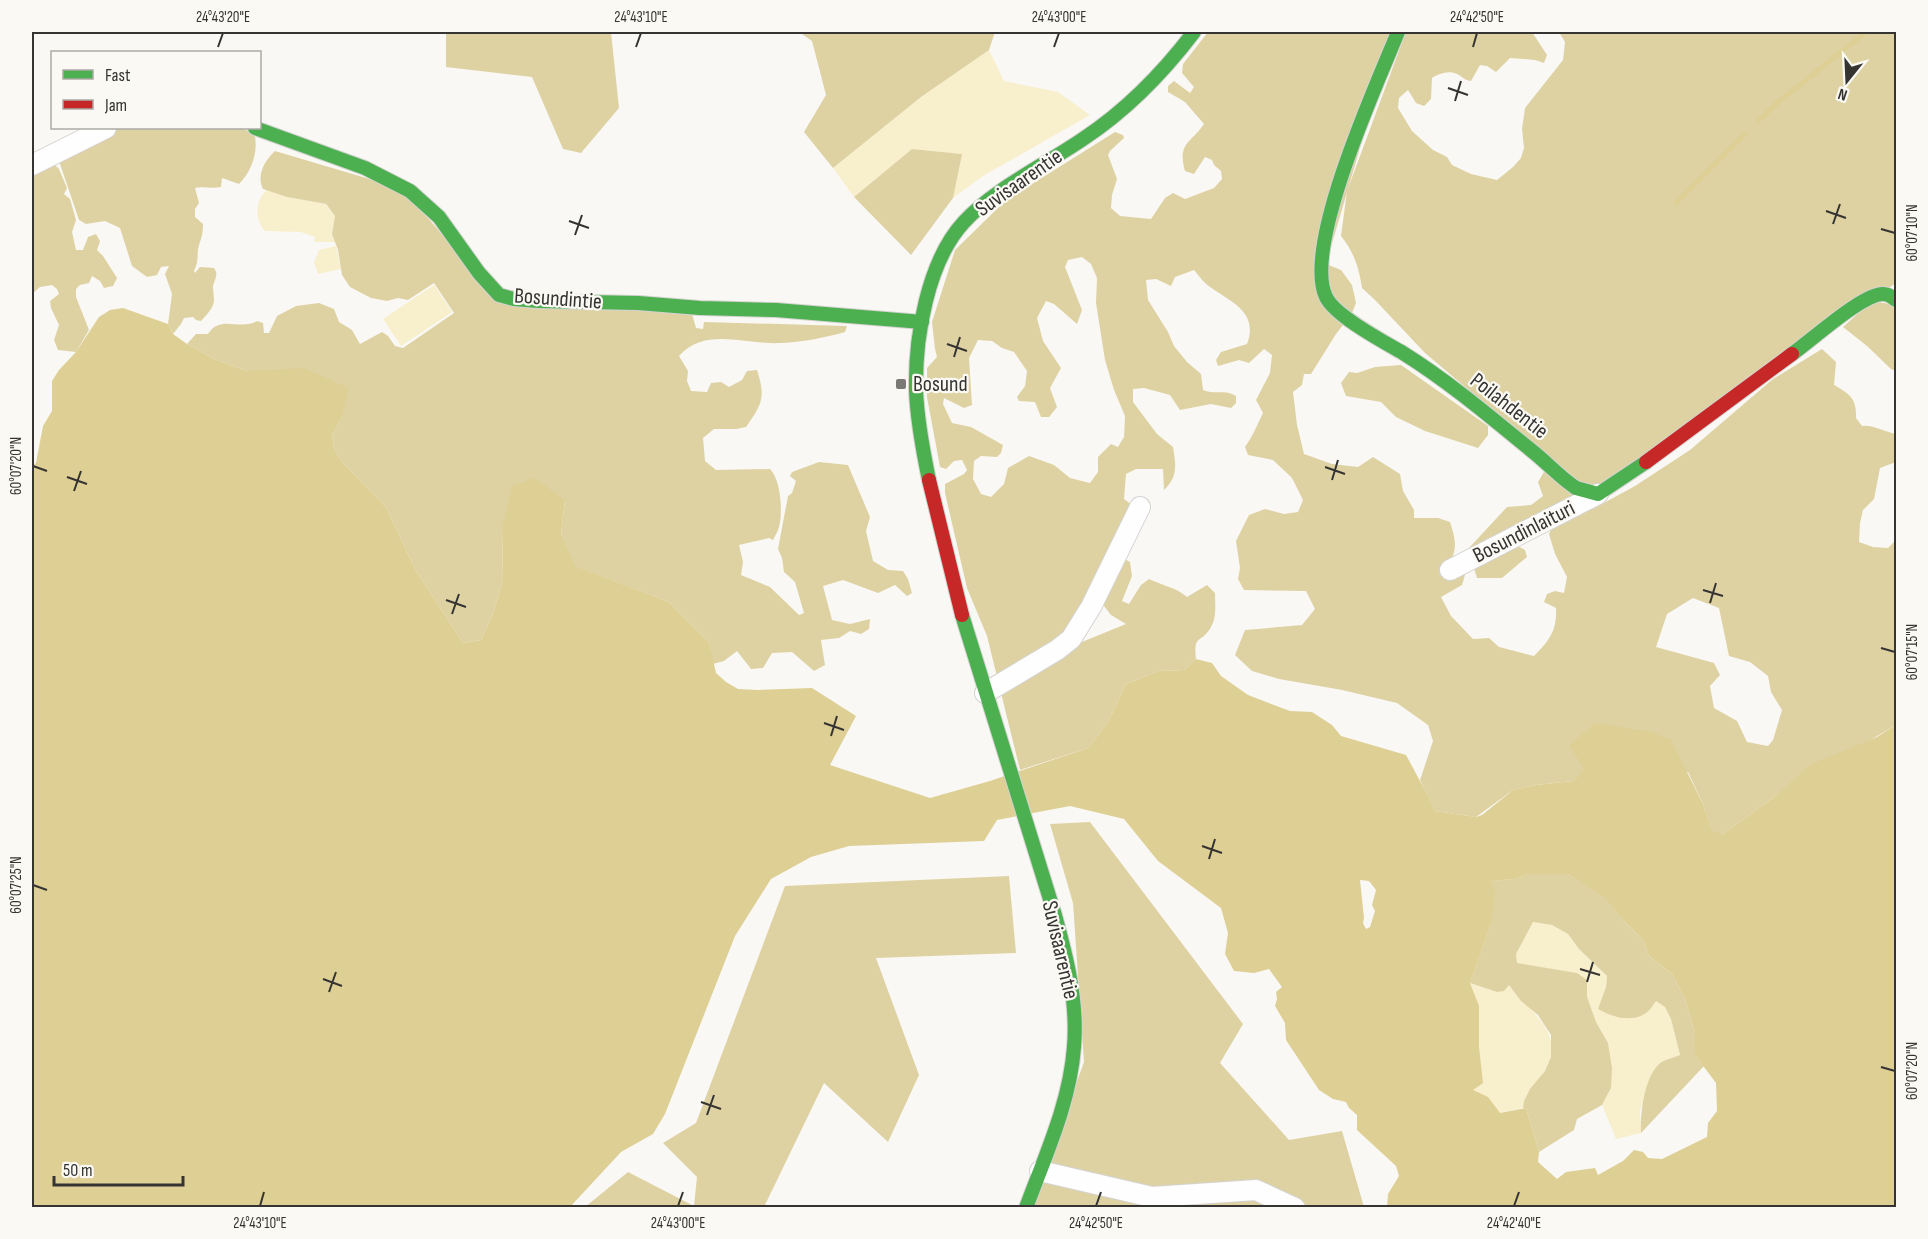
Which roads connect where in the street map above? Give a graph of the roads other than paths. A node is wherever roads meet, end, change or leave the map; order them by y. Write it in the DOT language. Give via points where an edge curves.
graph roads {
  1 [pos="1194,32"];
  2 [pos="1398,32"];
  3 [pos="104,129"];
  4 [pos="258,129"];
  5 [pos="32,165"];
  6 [pos="1896,300"];
  7 [pos="922,322"];
  8 [pos="1598,494"];
  9 [pos="1140,507"];
  10 [pos="1450,570"];
  11 [pos="985,693"];
  12 [pos="1040,1170"];
  13 [pos="1026,1208"];
  14 [pos="1295,1208"];
  1 -- 7 [label="street, Suvisaarentie" via="1127,107 997,194 965,220 939,259"];
  2 -- 8 [label="street, Poilahdentie" via="1349,153 1327,226 1322,267 1326,298 1348,320 1461,394 1572,486"];
  3 -- 5 [label="street"];
  4 -- 7 [label="street, Bosundintie" via="365,168 410,191 439,217 499,294 514,299 776,310"];
  6 -- 8 [label="street" via="1883,294 1860,303"];
  7 -- 11 [label="street, Suvisaarentie" via="916,381 922,447 951,579"];
  8 -- 10 [label="street, Bosundinlaituri"];
  9 -- 11 [label="street" via="1091,608 1071,639"];
  11 -- 12 [label="street, Suvisaarentie" via="1064,951 1073,1000 1074,1048 1068,1089"];
  12 -- 13 [label="street, Suvisaarentie"];
  12 -- 14 [label="street" via="1152,1197 1256,1190"];
}
